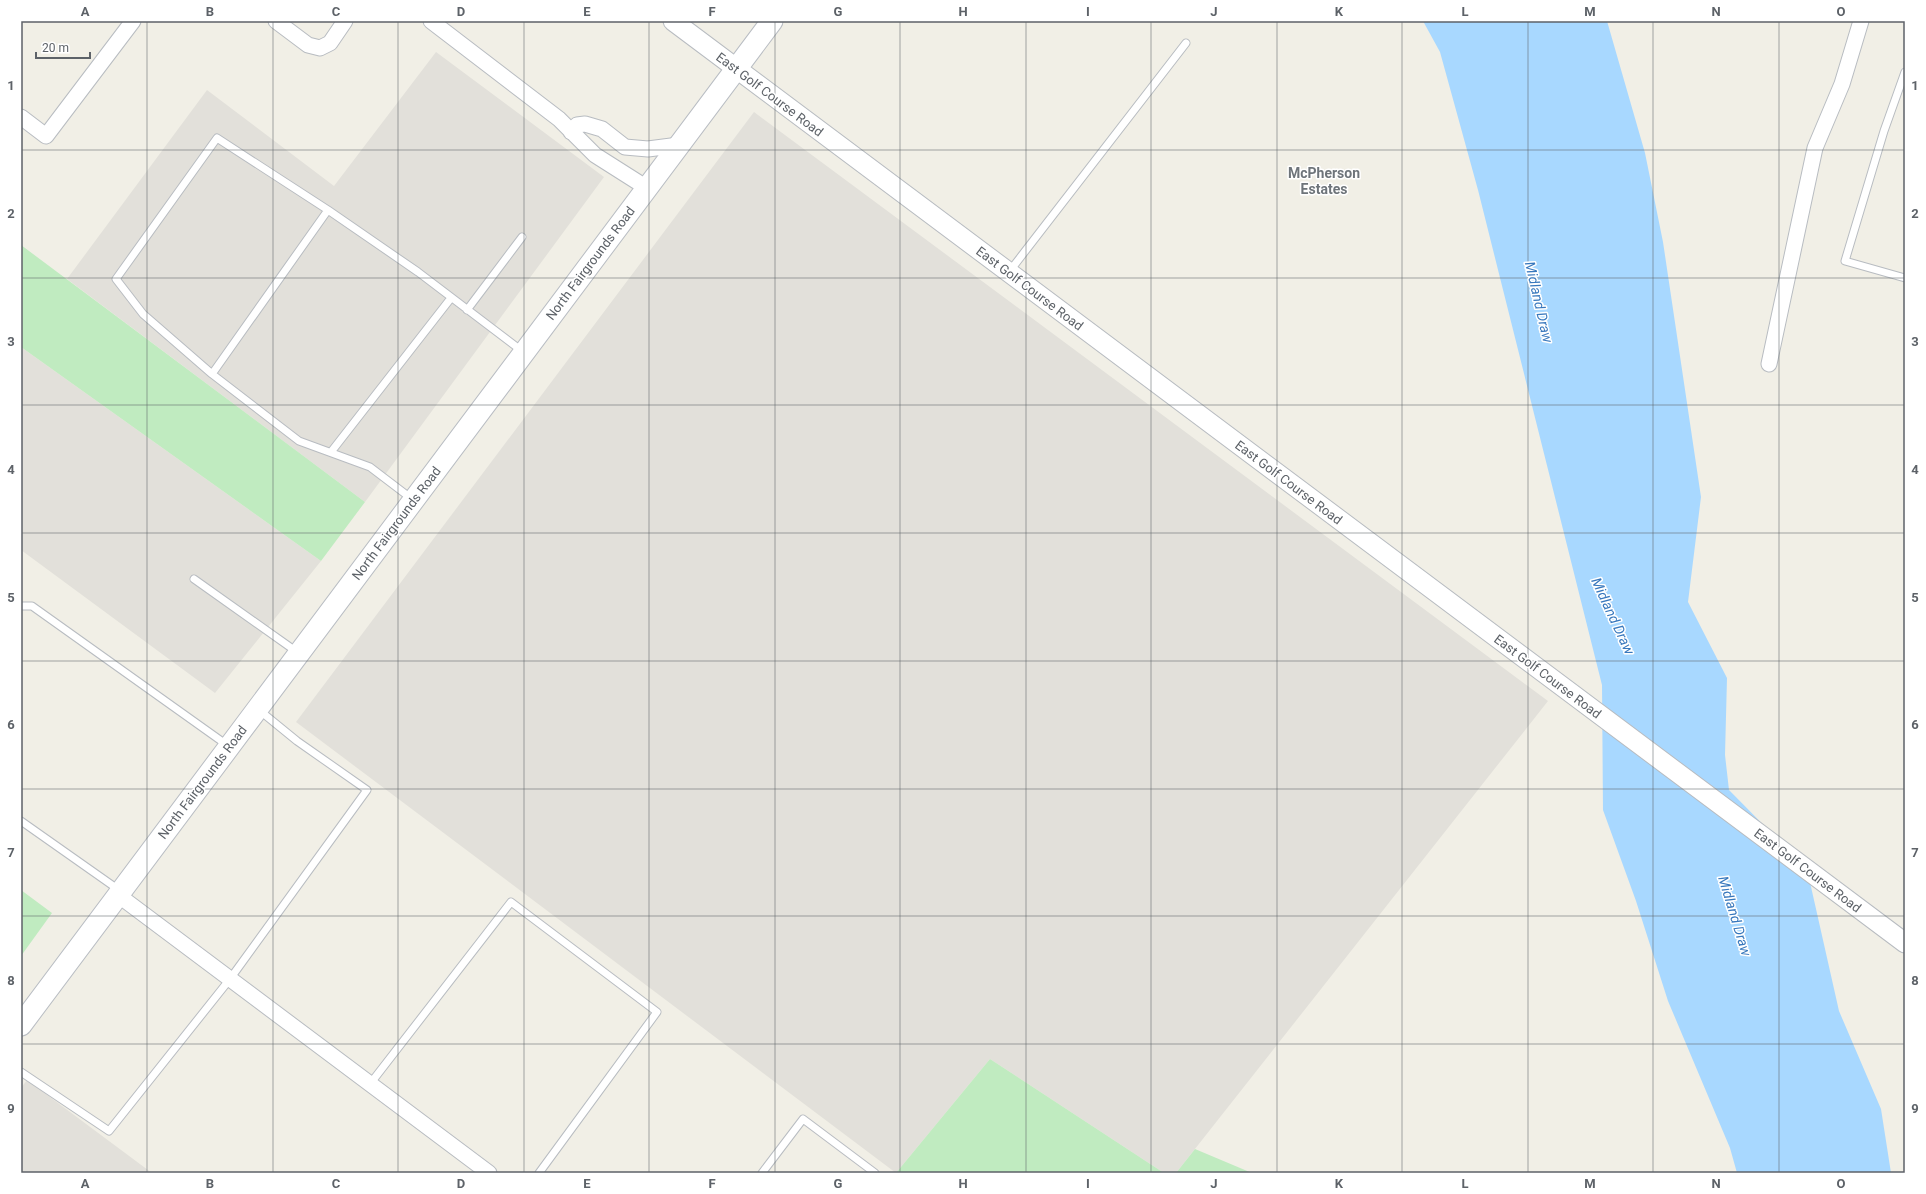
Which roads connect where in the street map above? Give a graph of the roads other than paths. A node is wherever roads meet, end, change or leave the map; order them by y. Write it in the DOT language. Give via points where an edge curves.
graph roads {
  1 [pos="133,21"];
  2 [pos="276,21"];
  3 [pos="345,21"];
  4 [pos="431,21"];
  5 [pos="673,21"];
  6 [pos="772,21"];
  7 [pos="1860,21"];
  8 [pos="1186,43"];
  9 [pos="736,68"];
  10 [pos="1905,72"];
  11 [pos="21,117"];
  12 [pos="572,132"];
  13 [pos="679,145"];
  14 [pos="647,188"];
  15 [pos="328,210"];
  16 [pos="522,237"];
  17 [pos="1009,273"];
  18 [pos="1905,278"];
  19 [pos="451,298"];
  20 [pos="467,310"];
  21 [pos="524,352"];
  22 [pos="1769,364"];
  23 [pos="212,374"];
  24 [pos="331,452"];
  25 [pos="413,500"];
  26 [pos="194,579"];
  27 [pos="21,606"];
  28 [pos="298,654"];
  29 [pos="257,709"];
  30 [pos="229,747"];
  31 [pos="21,821"];
  32 [pos="120,893"];
  33 [pos="1905,943"];
  34 [pos="230,979"];
  35 [pos="21,1025"];
  36 [pos="21,1072"];
  37 [pos="370,1084"];
  38 [pos="489,1173"];
  39 [pos="538,1173"];
  40 [pos="762,1173"];
  41 [pos="875,1173"];
  1 -- 11 [label="street" via="46,136"];
  2 -- 3 [label="street" via="308,45 320,48 330,43"];
  4 -- 12 [label="street" via="559,119"];
  5 -- 9 [label="street, East Golf Course Road"];
  6 -- 9 [label="main road, North Fairgrounds Road"];
  7 -- 22 [label="street" via="1842,84 1815,148"];
  8 -- 17 [label="lane"];
  9 -- 13 [label="main road, North Fairgrounds Road"];
  9 -- 17 [label="street, East Golf Course Road"];
  10 -- 18 [label="lane" via="1884,130 1845,261"];
  12 -- 13 [label="street" via="577,125 585,124 602,129 625,147 648,149"];
  12 -- 14 [label="street" via="595,155"];
  13 -- 14 [label="main road, North Fairgrounds Road"];
  14 -- 21 [label="main road, North Fairgrounds Road"];
  15 -- 19 [label="lane"];
  15 -- 23 [label="lane"];
  15 -- 23 [label="lane" via="217,138 116,279 143,314"];
  16 -- 20 [label="lane"];
  17 -- 33 [label="street, East Golf Course Road"];
  19 -- 20 [label="lane"];
  19 -- 24 [label="lane"];
  20 -- 21 [label="lane"];
  21 -- 25 [label="main road, North Fairgrounds Road"];
  23 -- 24 [label="lane" via="299,441"];
  24 -- 25 [label="lane" via="370,467"];
  25 -- 28 [label="main road, North Fairgrounds Road"];
  26 -- 28 [label="lane"];
  27 -- 30 [label="lane" via="32,606"];
  28 -- 29 [label="main road, North Fairgrounds Road"];
  29 -- 30 [label="main road, North Fairgrounds Road"];
  29 -- 34 [label="lane" via="297,741 367,790"];
  30 -- 32 [label="main road, North Fairgrounds Road"];
  31 -- 32 [label="lane"];
  32 -- 34 [label="street"];
  32 -- 35 [label="main road, North Fairgrounds Road"];
  34 -- 36 [label="lane" via="110,1131"];
  34 -- 37 [label="street"];
  37 -- 38 [label="street"];
  37 -- 39 [label="lane" via="511,902 657,1012"];
  40 -- 41 [label="lane" via="803,1119"];
}
